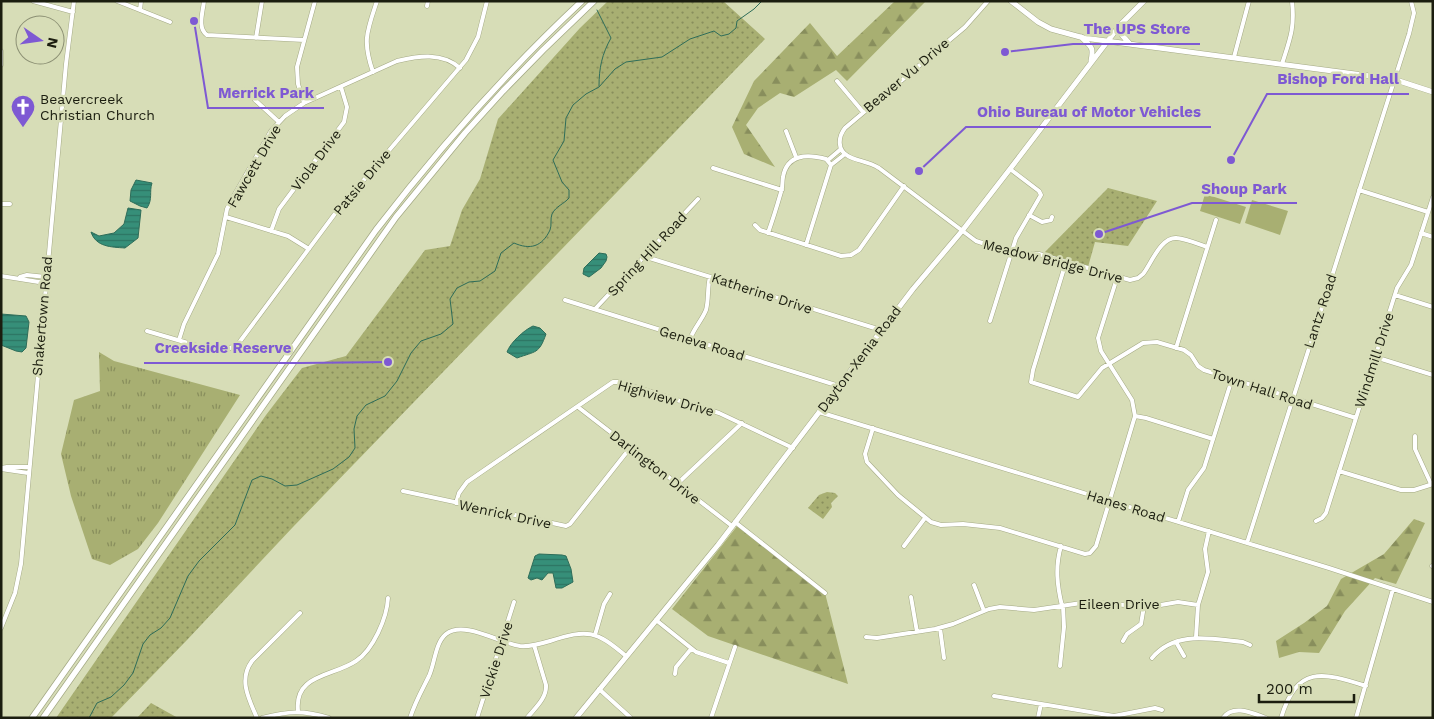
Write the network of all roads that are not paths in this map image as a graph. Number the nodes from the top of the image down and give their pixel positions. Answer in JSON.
{"nodes":[{"id":1,"x":33,"y":1,"type":"edge"},
{"id":2,"x":74,"y":1,"type":"edge"},
{"id":3,"x":117,"y":1,"type":"edge"},
{"id":4,"x":141,"y":1,"type":"edge"},
{"id":5,"x":204,"y":1,"type":"edge"},
{"id":6,"x":262,"y":1,"type":"edge"},
{"id":7,"x":315,"y":1,"type":"edge"},
{"id":8,"x":377,"y":1,"type":"edge"},
{"id":9,"x":428,"y":1,"type":"edge"},
{"id":10,"x":486,"y":1,"type":"edge"},
{"id":11,"x":577,"y":1,"type":"edge"},
{"id":12,"x":582,"y":1,"type":"edge"},
{"id":13,"x":594,"y":1,"type":"edge"},
{"id":14,"x":988,"y":1,"type":"edge"},
{"id":15,"x":1011,"y":1,"type":"edge"},
{"id":16,"x":1144,"y":1,"type":"edge"},
{"id":17,"x":1249,"y":1,"type":"edge"},
{"id":18,"x":1292,"y":1,"type":"edge"},
{"id":19,"x":1411,"y":1,"type":"edge"},
{"id":20,"x":426,"y":6,"type":"dead end"},
{"id":21,"x":140,"y":10,"type":"junction"},
{"id":22,"x":73,"y":12,"type":"junction"},
{"id":23,"x":1125,"y":19,"type":"junction"},
{"id":24,"x":170,"y":22,"type":"dead end"},
{"id":25,"x":559,"y":23,"type":"junction"},
{"id":26,"x":1081,"y":37,"type":"junction"},
{"id":27,"x":256,"y":38,"type":"junction"},
{"id":28,"x":304,"y":40,"type":"junction"},
{"id":29,"x":1108,"y":41,"type":"junction"},
{"id":30,"x":1130,"y":44,"type":"junction"},
{"id":31,"x":1,"y":51,"type":"edge"},
{"id":32,"x":1234,"y":57,"type":"junction"},
{"id":33,"x":1090,"y":63,"type":"junction"},
{"id":34,"x":1282,"y":64,"type":"junction"},
{"id":35,"x":1,"y":65,"type":"edge"},
{"id":36,"x":460,"y":68,"type":"junction"},
{"id":37,"x":373,"y":72,"type":"junction"},
{"id":38,"x":1393,"y":79,"type":"junction"},
{"id":39,"x":837,"y":81,"type":"dead end"},
{"id":40,"x":341,"y":87,"type":"junction"},
{"id":41,"x":1433,"y":92,"type":"edge"},
{"id":42,"x":255,"y":100,"type":"dead end"},
{"id":43,"x":304,"y":103,"type":"junction"},
{"id":44,"x":863,"y":112,"type":"junction"},
{"id":45,"x":278,"y":122,"type":"junction"},
{"id":46,"x":786,"y":131,"type":"dead end"},
{"id":47,"x":841,"y":149,"type":"junction"},
{"id":48,"x":845,"y":154,"type":"junction"},
{"id":49,"x":796,"y":157,"type":"junction"},
{"id":50,"x":828,"y":160,"type":"junction"},
{"id":51,"x":831,"y":164,"type":"junction"},
{"id":52,"x":713,"y":168,"type":"dead end"},
{"id":53,"x":1010,"y":169,"type":"junction"},
{"id":54,"x":904,"y":186,"type":"junction"},
{"id":55,"x":782,"y":190,"type":"junction"},
{"id":56,"x":1359,"y":190,"type":"junction"},
{"id":57,"x":1433,"y":197,"type":"edge"},
{"id":58,"x":698,"y":199,"type":"dead end"},
{"id":59,"x":1,"y":204,"type":"edge"},
{"id":60,"x":10,"y":204,"type":"dead end"},
{"id":61,"x":1428,"y":212,"type":"junction"},
{"id":62,"x":1029,"y":215,"type":"junction"},
{"id":63,"x":226,"y":217,"type":"junction"},
{"id":64,"x":1052,"y":217,"type":"dead end"},
{"id":65,"x":1216,"y":220,"type":"dead end"},
{"id":66,"x":755,"y":225,"type":"dead end"},
{"id":67,"x":271,"y":231,"type":"junction"},
{"id":68,"x":962,"y":231,"type":"junction"},
{"id":69,"x":768,"y":233,"type":"junction"},
{"id":70,"x":1421,"y":233,"type":"junction"},
{"id":71,"x":1433,"y":237,"type":"edge"},
{"id":72,"x":806,"y":245,"type":"junction"},
{"id":73,"x":1208,"y":247,"type":"junction"},
{"id":74,"x":309,"y":249,"type":"junction"},
{"id":75,"x":1011,"y":252,"type":"junction"},
{"id":76,"x":643,"y":256,"type":"junction"},
{"id":77,"x":1066,"y":262,"type":"junction"},
{"id":78,"x":1,"y":276,"type":"edge"},
{"id":79,"x":46,"y":277,"type":"junction"},
{"id":80,"x":710,"y":277,"type":"junction"},
{"id":81,"x":18,"y":278,"type":"junction"},
{"id":82,"x":1117,"y":278,"type":"junction"},
{"id":83,"x":45,"y":283,"type":"junction"},
{"id":84,"x":1395,"y":295,"type":"junction"},
{"id":85,"x":565,"y":300,"type":"dead end"},
{"id":86,"x":1433,"y":306,"type":"edge"},
{"id":87,"x":595,"y":309,"type":"junction"},
{"id":88,"x":990,"y":322,"type":"dead end"},
{"id":89,"x":147,"y":330,"type":"dead end"},
{"id":90,"x":881,"y":330,"type":"junction"},
{"id":91,"x":690,"y":339,"type":"junction"},
{"id":92,"x":178,"y":340,"type":"junction"},
{"id":93,"x":1176,"y":348,"type":"junction"},
{"id":94,"x":1375,"y":357,"type":"junction"},
{"id":95,"x":1109,"y":364,"type":"junction"},
{"id":96,"x":1433,"y":375,"type":"edge"},
{"id":97,"x":1232,"y":379,"type":"junction"},
{"id":98,"x":839,"y":386,"type":"junction"},
{"id":99,"x":1292,"y":398,"type":"junction"},
{"id":100,"x":578,"y":407,"type":"junction"},
{"id":101,"x":819,"y":412,"type":"junction"},
{"id":102,"x":1135,"y":416,"type":"junction"},
{"id":103,"x":1356,"y":418,"type":"junction"},
{"id":104,"x":742,"y":423,"type":"junction"},
{"id":105,"x":873,"y":428,"type":"junction"},
{"id":106,"x":1415,"y":436,"type":"dead end"},
{"id":107,"x":1213,"y":438,"type":"junction"},
{"id":108,"x":630,"y":448,"type":"junction"},
{"id":109,"x":793,"y":448,"type":"junction"},
{"id":110,"x":28,"y":467,"type":"junction"},
{"id":111,"x":1,"y":469,"type":"edge"},
{"id":112,"x":1339,"y":471,"type":"junction"},
{"id":113,"x":28,"y":473,"type":"junction"},
{"id":114,"x":677,"y":484,"type":"junction"},
{"id":115,"x":1432,"y":484,"type":"edge"},
{"id":116,"x":403,"y":491,"type":"dead end"},
{"id":117,"x":1109,"y":501,"type":"junction"},
{"id":118,"x":456,"y":503,"type":"junction"},
{"id":119,"x":925,"y":518,"type":"junction"},
{"id":120,"x":1316,"y":521,"type":"dead end"},
{"id":121,"x":1178,"y":522,"type":"junction"},
{"id":122,"x":734,"y":524,"type":"junction"},
{"id":123,"x":1209,"y":531,"type":"junction"},
{"id":124,"x":1247,"y":543,"type":"junction"},
{"id":125,"x":904,"y":546,"type":"dead end"},
{"id":126,"x":1061,"y":546,"type":"junction"},
{"id":127,"x":974,"y":585,"type":"dead end"},
{"id":128,"x":1393,"y":589,"type":"junction"},
{"id":129,"x":825,"y":593,"type":"dead end"},
{"id":130,"x":610,"y":594,"type":"dead end"},
{"id":131,"x":911,"y":597,"type":"dead end"},
{"id":132,"x":388,"y":598,"type":"dead end"},
{"id":133,"x":514,"y":602,"type":"dead end"},
{"id":134,"x":1433,"y":602,"type":"edge"},
{"id":135,"x":1198,"y":604,"type":"junction"},
{"id":136,"x":1062,"y":606,"type":"junction"},
{"id":137,"x":1144,"y":606,"type":"junction"},
{"id":138,"x":984,"y":611,"type":"junction"},
{"id":139,"x":300,"y":613,"type":"dead end"},
{"id":140,"x":656,"y":620,"type":"junction"},
{"id":141,"x":1,"y":628,"type":"edge"},
{"id":142,"x":940,"y":628,"type":"junction"},
{"id":143,"x":917,"y":632,"type":"junction"},
{"id":144,"x":595,"y":635,"type":"junction"},
{"id":145,"x":866,"y":637,"type":"dead end"},
{"id":146,"x":1196,"y":638,"type":"junction"},
{"id":147,"x":502,"y":641,"type":"junction"},
{"id":148,"x":1123,"y":641,"type":"dead end"},
{"id":149,"x":1176,"y":642,"type":"junction"},
{"id":150,"x":534,"y":645,"type":"junction"},
{"id":151,"x":1250,"y":646,"type":"dead end"},
{"id":152,"x":734,"y":647,"type":"dead end"},
{"id":153,"x":691,"y":648,"type":"junction"},
{"id":154,"x":626,"y":656,"type":"junction"},
{"id":155,"x":1184,"y":656,"type":"dead end"},
{"id":156,"x":944,"y":658,"type":"dead end"},
{"id":157,"x":1152,"y":658,"type":"dead end"},
{"id":158,"x":729,"y":664,"type":"junction"},
{"id":159,"x":1060,"y":666,"type":"dead end"},
{"id":160,"x":675,"y":674,"type":"dead end"},
{"id":161,"x":1366,"y":686,"type":"junction"},
{"id":162,"x":599,"y":689,"type":"junction"},
{"id":163,"x":994,"y":696,"type":"dead end"},
{"id":164,"x":1041,"y":704,"type":"junction"},
{"id":165,"x":1162,"y":710,"type":"dead end"},
{"id":166,"x":298,"y":711,"type":"junction"},
{"id":167,"x":1124,"y":716,"type":"edge"},
{"id":168,"x":32,"y":718,"type":"edge"},
{"id":169,"x":43,"y":718,"type":"edge"},
{"id":170,"x":257,"y":718,"type":"edge"},
{"id":171,"x":262,"y":718,"type":"edge"},
{"id":172,"x":330,"y":718,"type":"edge"},
{"id":173,"x":410,"y":718,"type":"edge"},
{"id":174,"x":477,"y":718,"type":"edge"},
{"id":175,"x":527,"y":718,"type":"edge"},
{"id":176,"x":576,"y":718,"type":"edge"},
{"id":177,"x":631,"y":718,"type":"edge"},
{"id":178,"x":711,"y":718,"type":"edge"},
{"id":179,"x":1038,"y":718,"type":"edge"},
{"id":180,"x":1223,"y":718,"type":"edge"},
{"id":181,"x":1266,"y":718,"type":"edge"},
{"id":182,"x":1281,"y":718,"type":"edge"},
{"id":183,"x":1356,"y":718,"type":"edge"}],
"edges":[{"from":1,"to":22,"type":"street"},
{"from":2,"to":22,"type":"street","name":"Shakertown Road"},
{"from":3,"to":21,"type":"street"},
{"from":4,"to":21,"type":"street"},
{"from":5,"to":27,"type":"street"},
{"from":6,"to":27,"type":"street"},
{"from":7,"to":28,"type":"street"},
{"from":8,"to":37,"type":"street"},
{"from":9,"to":20,"type":"street"},
{"from":10,"to":36,"type":"street","name":"Patsie Drive"},
{"from":11,"to":25,"type":"highway"},
{"from":12,"to":25,"type":"highway"},
{"from":13,"to":169,"type":"highway"},
{"from":14,"to":44,"type":"street","name":"Beaver Vu Drive"},
{"from":15,"to":26,"type":"main road"},
{"from":16,"to":23,"type":"main road","name":"Dayton-Xenia Road"},
{"from":17,"to":32,"type":"street"},
{"from":18,"to":34,"type":"street"},
{"from":19,"to":38,"type":"street","name":"Lantz Road"},
{"from":21,"to":24,"type":"street"},
{"from":22,"to":79,"type":"street","name":"Shakertown Road"},
{"from":23,"to":29,"type":"main road","name":"Dayton-Xenia Road"},
{"from":23,"to":30,"type":"main road"},
{"from":25,"to":168,"type":"highway"},
{"from":26,"to":29,"type":"main road"},
{"from":26,"to":33,"type":"main road"},
{"from":27,"to":28,"type":"street"},
{"from":28,"to":43,"type":"street"},
{"from":29,"to":30,"type":"main road"},
{"from":29,"to":33,"type":"main road","name":"Dayton-Xenia Road"},
{"from":30,"to":32,"type":"main road"},
{"from":31,"to":35,"type":"street"},
{"from":32,"to":34,"type":"main road"},
{"from":33,"to":53,"type":"main road","name":"Dayton-Xenia Road"},
{"from":34,"to":38,"type":"main road"},
{"from":36,"to":37,"type":"street","name":"Fawcett Drive"},
{"from":36,"to":74,"type":"street","name":"Patsie Drive"},
{"from":37,"to":40,"type":"street","name":"Fawcett Drive"},
{"from":38,"to":41,"type":"main road"},
{"from":38,"to":56,"type":"street","name":"Lantz Road"},
{"from":39,"to":44,"type":"street"},
{"from":40,"to":43,"type":"street","name":"Fawcett Drive"},
{"from":40,"to":67,"type":"street","name":"Viola Drive"},
{"from":42,"to":45,"type":"street"},
{"from":43,"to":45,"type":"street","name":"Fawcett Drive"},
{"from":44,"to":47,"type":"street","name":"Beaver Vu Drive"},
{"from":45,"to":63,"type":"street","name":"Fawcett Drive"},
{"from":46,"to":49,"type":"street"},
{"from":47,"to":48,"type":"street"},
{"from":47,"to":50,"type":"street"},
{"from":48,"to":51,"type":"street"},
{"from":48,"to":54,"type":"street","name":"Meadow Bridge Drive"},
{"from":49,"to":50,"type":"street"},
{"from":49,"to":55,"type":"street"},
{"from":50,"to":51,"type":"street"},
{"from":51,"to":72,"type":"street"},
{"from":52,"to":55,"type":"street"},
{"from":53,"to":62,"type":"street"},
{"from":53,"to":68,"type":"main road","name":"Dayton-Xenia Road"},
{"from":54,"to":68,"type":"street","name":"Meadow Bridge Drive"},
{"from":54,"to":72,"type":"street"},
{"from":55,"to":69,"type":"street"},
{"from":56,"to":61,"type":"street"},
{"from":56,"to":99,"type":"street","name":"Lantz Road"},
{"from":57,"to":61,"type":"street","name":"Windmill Drive"},
{"from":58,"to":76,"type":"street","name":"Spring Hill Road"},
{"from":59,"to":60,"type":"street"},
{"from":61,"to":70,"type":"street","name":"Windmill Drive"},
{"from":62,"to":64,"type":"street"},
{"from":62,"to":75,"type":"street"},
{"from":63,"to":67,"type":"street"},
{"from":63,"to":92,"type":"street","name":"Fawcett Drive"},
{"from":65,"to":73,"type":"street"},
{"from":66,"to":69,"type":"street"},
{"from":67,"to":74,"type":"street"},
{"from":68,"to":75,"type":"street","name":"Meadow Bridge Drive"},
{"from":68,"to":90,"type":"main road","name":"Dayton-Xenia Road"},
{"from":69,"to":72,"type":"street"},
{"from":70,"to":71,"type":"street"},
{"from":70,"to":84,"type":"street","name":"Windmill Drive"},
{"from":73,"to":82,"type":"street","name":"Meadow Bridge Drive"},
{"from":73,"to":93,"type":"street"},
{"from":74,"to":92,"type":"street","name":"Patsie Drive"},
{"from":75,"to":77,"type":"street","name":"Meadow Bridge Drive"},
{"from":75,"to":88,"type":"street"},
{"from":76,"to":80,"type":"street","name":"Katherine Drive"},
{"from":76,"to":87,"type":"street","name":"Spring Hill Road"},
{"from":77,"to":82,"type":"street","name":"Meadow Bridge Drive"},
{"from":77,"to":95,"type":"street","name":"Town Hall Road"},
{"from":78,"to":81,"type":"street"},
{"from":79,"to":81,"type":"street"},
{"from":79,"to":83,"type":"street","name":"Shakertown Road"},
{"from":80,"to":90,"type":"street","name":"Katherine Drive"},
{"from":80,"to":91,"type":"street"},
{"from":81,"to":83,"type":"street"},
{"from":82,"to":95,"type":"street"},
{"from":83,"to":110,"type":"street","name":"Shakertown Road"},
{"from":84,"to":86,"type":"street"},
{"from":84,"to":94,"type":"street","name":"Windmill Drive"},
{"from":85,"to":87,"type":"street","name":"Geneva Road"},
{"from":87,"to":91,"type":"street","name":"Geneva Road"},
{"from":89,"to":92,"type":"street"},
{"from":90,"to":98,"type":"main road","name":"Dayton-Xenia Road"},
{"from":91,"to":98,"type":"street","name":"Geneva Road"},
{"from":93,"to":95,"type":"street","name":"Town Hall Road"},
{"from":93,"to":97,"type":"street","name":"Town Hall Road"},
{"from":94,"to":96,"type":"street"},
{"from":94,"to":103,"type":"street","name":"Windmill Drive"},
{"from":95,"to":102,"type":"street"},
{"from":97,"to":99,"type":"street","name":"Town Hall Road"},
{"from":97,"to":107,"type":"street"},
{"from":98,"to":101,"type":"main road","name":"Dayton-Xenia Road"},
{"from":99,"to":103,"type":"street","name":"Town Hall Road"},
{"from":99,"to":124,"type":"street","name":"Lantz Road"},
{"from":100,"to":104,"type":"street","name":"Highview Drive"},
{"from":100,"to":108,"type":"street","name":"Darlington Drive"},
{"from":100,"to":118,"type":"street","name":"Highview Drive"},
{"from":101,"to":105,"type":"street","name":"Hanes Road"},
{"from":101,"to":109,"type":"main road","name":"Dayton-Xenia Road"},
{"from":102,"to":107,"type":"street"},
{"from":102,"to":117,"type":"street"},
{"from":103,"to":112,"type":"street","name":"Windmill Drive"},
{"from":104,"to":109,"type":"street","name":"Highview Drive"},
{"from":104,"to":114,"type":"street"},
{"from":105,"to":117,"type":"street","name":"Hanes Road"},
{"from":105,"to":119,"type":"street"},
{"from":106,"to":115,"type":"street"},
{"from":107,"to":121,"type":"street"},
{"from":108,"to":114,"type":"street","name":"Darlington Drive"},
{"from":108,"to":118,"type":"street","name":"Wenrick Drive"},
{"from":109,"to":122,"type":"main road","name":"Dayton-Xenia Road"},
{"from":110,"to":111,"type":"street"},
{"from":110,"to":113,"type":"street","name":"Shakertown Road"},
{"from":111,"to":113,"type":"street"},
{"from":112,"to":115,"type":"street"},
{"from":112,"to":120,"type":"street","name":"Windmill Drive"},
{"from":113,"to":141,"type":"street","name":"Shakertown Road"},
{"from":114,"to":122,"type":"street","name":"Darlington Drive"},
{"from":116,"to":118,"type":"street","name":"Wenrick Drive"},
{"from":117,"to":121,"type":"street","name":"Hanes Road"},
{"from":117,"to":126,"type":"street"},
{"from":119,"to":125,"type":"street"},
{"from":119,"to":126,"type":"street"},
{"from":121,"to":123,"type":"street","name":"Hanes Road"},
{"from":122,"to":129,"type":"street","name":"Darlington Drive"},
{"from":122,"to":140,"type":"main road","name":"Dayton-Xenia Road"},
{"from":123,"to":124,"type":"street","name":"Hanes Road"},
{"from":123,"to":135,"type":"street"},
{"from":124,"to":128,"type":"street","name":"Hanes Road"},
{"from":126,"to":136,"type":"street"},
{"from":127,"to":138,"type":"street"},
{"from":128,"to":134,"type":"street","name":"Hanes Road"},
{"from":128,"to":161,"type":"street"},
{"from":130,"to":144,"type":"street"},
{"from":131,"to":143,"type":"street"},
{"from":132,"to":166,"type":"street"},
{"from":133,"to":147,"type":"street","name":"Vickie Drive"},
{"from":135,"to":137,"type":"street","name":"Eileen Drive"},
{"from":135,"to":146,"type":"street"},
{"from":136,"to":137,"type":"street","name":"Eileen Drive"},
{"from":136,"to":138,"type":"street","name":"Eileen Drive"},
{"from":136,"to":159,"type":"street"},
{"from":137,"to":148,"type":"street"},
{"from":138,"to":142,"type":"street","name":"Eileen Drive"},
{"from":139,"to":170,"type":"street"},
{"from":140,"to":153,"type":"street"},
{"from":140,"to":154,"type":"main road","name":"Dayton-Xenia Road"},
{"from":142,"to":143,"type":"street","name":"Eileen Drive"},
{"from":142,"to":156,"type":"street"},
{"from":143,"to":145,"type":"street","name":"Eileen Drive"},
{"from":144,"to":150,"type":"street"},
{"from":144,"to":154,"type":"street"},
{"from":146,"to":149,"type":"street"},
{"from":146,"to":151,"type":"street"},
{"from":147,"to":150,"type":"street"},
{"from":147,"to":173,"type":"street"},
{"from":147,"to":174,"type":"street","name":"Vickie Drive"},
{"from":149,"to":155,"type":"street"},
{"from":149,"to":157,"type":"street"},
{"from":150,"to":175,"type":"street"},
{"from":152,"to":158,"type":"street"},
{"from":153,"to":158,"type":"street"},
{"from":153,"to":160,"type":"street"},
{"from":154,"to":162,"type":"main road","name":"Dayton-Xenia Road"},
{"from":158,"to":178,"type":"street"},
{"from":161,"to":182,"type":"street"},
{"from":161,"to":183,"type":"street"},
{"from":162,"to":176,"type":"main road","name":"Dayton-Xenia Road"},
{"from":162,"to":177,"type":"street"},
{"from":163,"to":164,"type":"street"},
{"from":164,"to":167,"type":"street"},
{"from":164,"to":179,"type":"street"},
{"from":165,"to":167,"type":"street"},
{"from":166,"to":171,"type":"street"},
{"from":166,"to":172,"type":"street"},
{"from":180,"to":181,"type":"street"}]}
